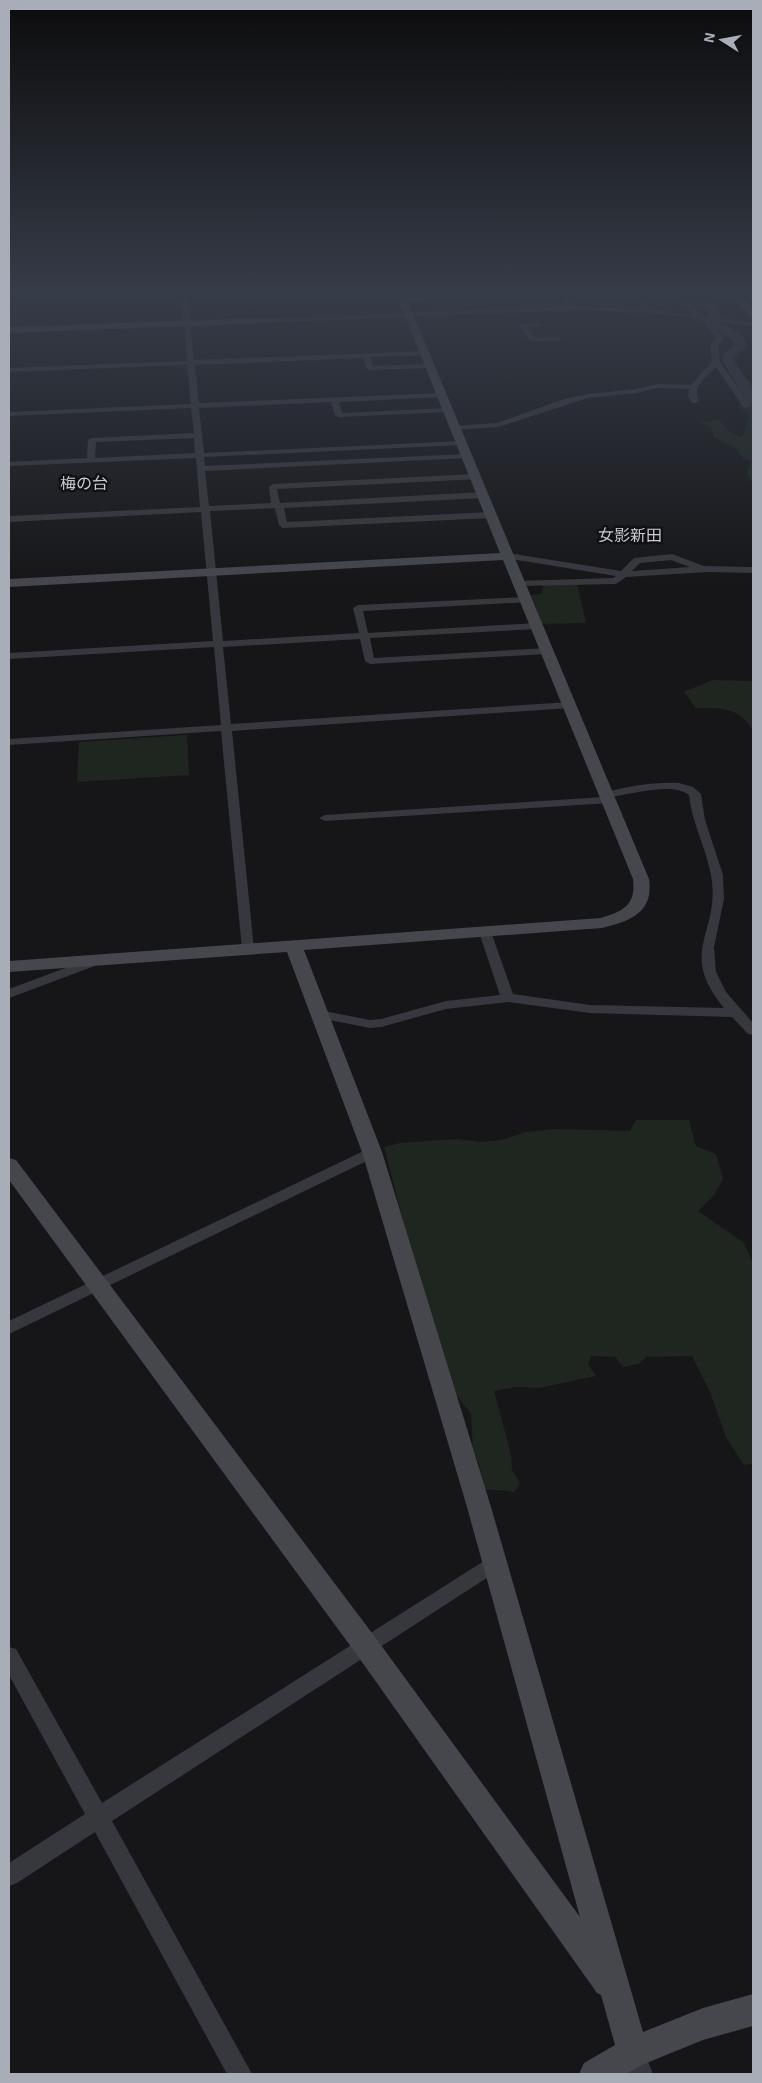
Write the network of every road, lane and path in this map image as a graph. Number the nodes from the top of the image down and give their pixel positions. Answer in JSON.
{"nodes":[{"id":1,"x":194,"y":391,"type":"edge"},
{"id":2,"x":440,"y":391,"type":"edge"},
{"id":3,"x":634,"y":391,"type":"edge"},
{"id":4,"x":693,"y":391,"type":"edge"},
{"id":5,"x":737,"y":391,"type":"edge"},
{"id":6,"x":442,"y":395,"type":"junction"},
{"id":7,"x":334,"y":400,"type":"junction"},
{"id":8,"x":695,"y":401,"type":"dead end"},
{"id":9,"x":195,"y":406,"type":"junction"},
{"id":10,"x":747,"y":406,"type":"dead end"},
{"id":11,"x":448,"y":410,"type":"junction"},
{"id":12,"x":9,"y":414,"type":"edge"},
{"id":13,"x":456,"y":428,"type":"junction"},
{"id":14,"x":198,"y":435,"type":"junction"},
{"id":15,"x":464,"y":450,"type":"junction"},
{"id":16,"x":200,"y":455,"type":"junction"},
{"id":17,"x":91,"y":460,"type":"junction"},
{"id":18,"x":9,"y":464,"type":"edge"},
{"id":19,"x":202,"y":469,"type":"junction"},
{"id":20,"x":476,"y":477,"type":"junction"},
{"id":21,"x":377,"y":482,"type":"junction"},
{"id":22,"x":483,"y":495,"type":"junction"},
{"id":23,"x":382,"y":500,"type":"junction"},
{"id":24,"x":277,"y":505,"type":"junction"},
{"id":25,"x":205,"y":509,"type":"junction"},
{"id":26,"x":491,"y":515,"type":"junction"},
{"id":27,"x":9,"y":519,"type":"edge"},
{"id":28,"x":508,"y":556,"type":"junction"},
{"id":29,"x":708,"y":569,"type":"junction"},
{"id":30,"x":753,"y":570,"type":"edge"},
{"id":31,"x":211,"y":572,"type":"junction"},
{"id":32,"x":620,"y":574,"type":"junction"},
{"id":33,"x":519,"y":582,"type":"junction"},
{"id":34,"x":9,"y":583,"type":"edge"},
{"id":35,"x":526,"y":600,"type":"junction"},
{"id":36,"x":537,"y":626,"type":"junction"},
{"id":37,"x":365,"y":636,"type":"junction"},
{"id":38,"x":218,"y":644,"type":"junction"},
{"id":39,"x":547,"y":651,"type":"junction"},
{"id":40,"x":9,"y":656,"type":"edge"},
{"id":41,"x":570,"y":706,"type":"junction"},
{"id":42,"x":226,"y":728,"type":"junction"},
{"id":43,"x":9,"y":742,"type":"edge"},
{"id":44,"x":608,"y":798,"type":"junction"},
{"id":45,"x":325,"y":818,"type":"dead end"},
{"id":46,"x":485,"y":932,"type":"junction"},
{"id":47,"x":294,"y":947,"type":"junction"},
{"id":48,"x":248,"y":949,"type":"junction"},
{"id":49,"x":98,"y":959,"type":"junction"},
{"id":50,"x":9,"y":967,"type":"edge"},
{"id":51,"x":9,"y":994,"type":"edge"},
{"id":52,"x":508,"y":998,"type":"junction"},
{"id":53,"x":736,"y":1013,"type":"junction"},
{"id":54,"x":319,"y":1014,"type":"junction"},
{"id":55,"x":753,"y":1031,"type":"edge"},
{"id":56,"x":372,"y":1152,"type":"junction"},
{"id":57,"x":9,"y":1165,"type":"edge"},
{"id":58,"x":97,"y":1285,"type":"junction"},
{"id":59,"x":9,"y":1328,"type":"edge"},
{"id":60,"x":495,"y":1562,"type":"junction"},
{"id":61,"x":366,"y":1646,"type":"junction"},
{"id":62,"x":9,"y":1656,"type":"edge"},
{"id":63,"x":99,"y":1818,"type":"junction"},
{"id":64,"x":9,"y":1875,"type":"edge"},
{"id":65,"x":616,"y":1993,"type":"junction"},
{"id":66,"x":753,"y":2010,"type":"edge"},
{"id":67,"x":637,"y":2063,"type":"edge"},
{"id":68,"x":240,"y":2074,"type":"edge"},
{"id":69,"x":595,"y":2074,"type":"edge"}],
"edges":[{"from":1,"to":9,"type":"street"},
{"from":2,"to":6,"type":"street"},
{"from":3,"to":13,"type":"street"},
{"from":4,"to":8,"type":"street"},
{"from":5,"to":10,"type":"street"},
{"from":6,"to":7,"type":"street"},
{"from":6,"to":11,"type":"street"},
{"from":7,"to":9,"type":"street"},
{"from":7,"to":11,"type":"street"},
{"from":9,"to":12,"type":"street"},
{"from":9,"to":14,"type":"street"},
{"from":11,"to":13,"type":"street"},
{"from":13,"to":15,"type":"street"},
{"from":14,"to":16,"type":"street"},
{"from":14,"to":17,"type":"street"},
{"from":15,"to":16,"type":"street"},
{"from":15,"to":19,"type":"street"},
{"from":15,"to":20,"type":"street"},
{"from":16,"to":17,"type":"street"},
{"from":16,"to":19,"type":"street"},
{"from":17,"to":18,"type":"street"},
{"from":19,"to":25,"type":"street"},
{"from":20,"to":21,"type":"street"},
{"from":20,"to":22,"type":"street"},
{"from":21,"to":23,"type":"street"},
{"from":21,"to":24,"type":"street"},
{"from":22,"to":23,"type":"street"},
{"from":22,"to":26,"type":"street"},
{"from":23,"to":24,"type":"street"},
{"from":24,"to":25,"type":"street"},
{"from":24,"to":26,"type":"street"},
{"from":25,"to":27,"type":"street"},
{"from":25,"to":31,"type":"street"},
{"from":26,"to":28,"type":"street"},
{"from":28,"to":31,"type":"street"},
{"from":28,"to":32,"type":"street"},
{"from":28,"to":33,"type":"street"},
{"from":29,"to":30,"type":"street"},
{"from":29,"to":32,"type":"street"},
{"from":29,"to":32,"type":"street"},
{"from":31,"to":34,"type":"street"},
{"from":31,"to":38,"type":"street"},
{"from":32,"to":33,"type":"street"},
{"from":33,"to":35,"type":"street"},
{"from":35,"to":36,"type":"street"},
{"from":35,"to":37,"type":"street"},
{"from":36,"to":37,"type":"street"},
{"from":36,"to":39,"type":"street"},
{"from":37,"to":38,"type":"street"},
{"from":37,"to":39,"type":"street"},
{"from":38,"to":40,"type":"street"},
{"from":38,"to":42,"type":"street"},
{"from":39,"to":41,"type":"street"},
{"from":41,"to":42,"type":"street"},
{"from":41,"to":44,"type":"street"},
{"from":42,"to":43,"type":"street"},
{"from":42,"to":48,"type":"street"},
{"from":44,"to":45,"type":"street"},
{"from":44,"to":46,"type":"street"},
{"from":44,"to":53,"type":"street"},
{"from":46,"to":47,"type":"street"},
{"from":46,"to":52,"type":"street"},
{"from":47,"to":48,"type":"street"},
{"from":47,"to":54,"type":"street"},
{"from":48,"to":49,"type":"street"},
{"from":49,"to":50,"type":"street"},
{"from":49,"to":51,"type":"street"},
{"from":52,"to":53,"type":"street"},
{"from":52,"to":54,"type":"street"},
{"from":53,"to":55,"type":"street"},
{"from":54,"to":56,"type":"street"},
{"from":56,"to":58,"type":"street"},
{"from":56,"to":60,"type":"street"},
{"from":57,"to":58,"type":"street"},
{"from":58,"to":59,"type":"street"},
{"from":58,"to":61,"type":"street"},
{"from":60,"to":61,"type":"street"},
{"from":60,"to":65,"type":"street"},
{"from":61,"to":63,"type":"street"},
{"from":61,"to":65,"type":"street"},
{"from":62,"to":63,"type":"street"},
{"from":63,"to":64,"type":"street"},
{"from":63,"to":68,"type":"street"},
{"from":65,"to":67,"type":"street"},
{"from":66,"to":67,"type":"street"},
{"from":67,"to":69,"type":"street"}]}
